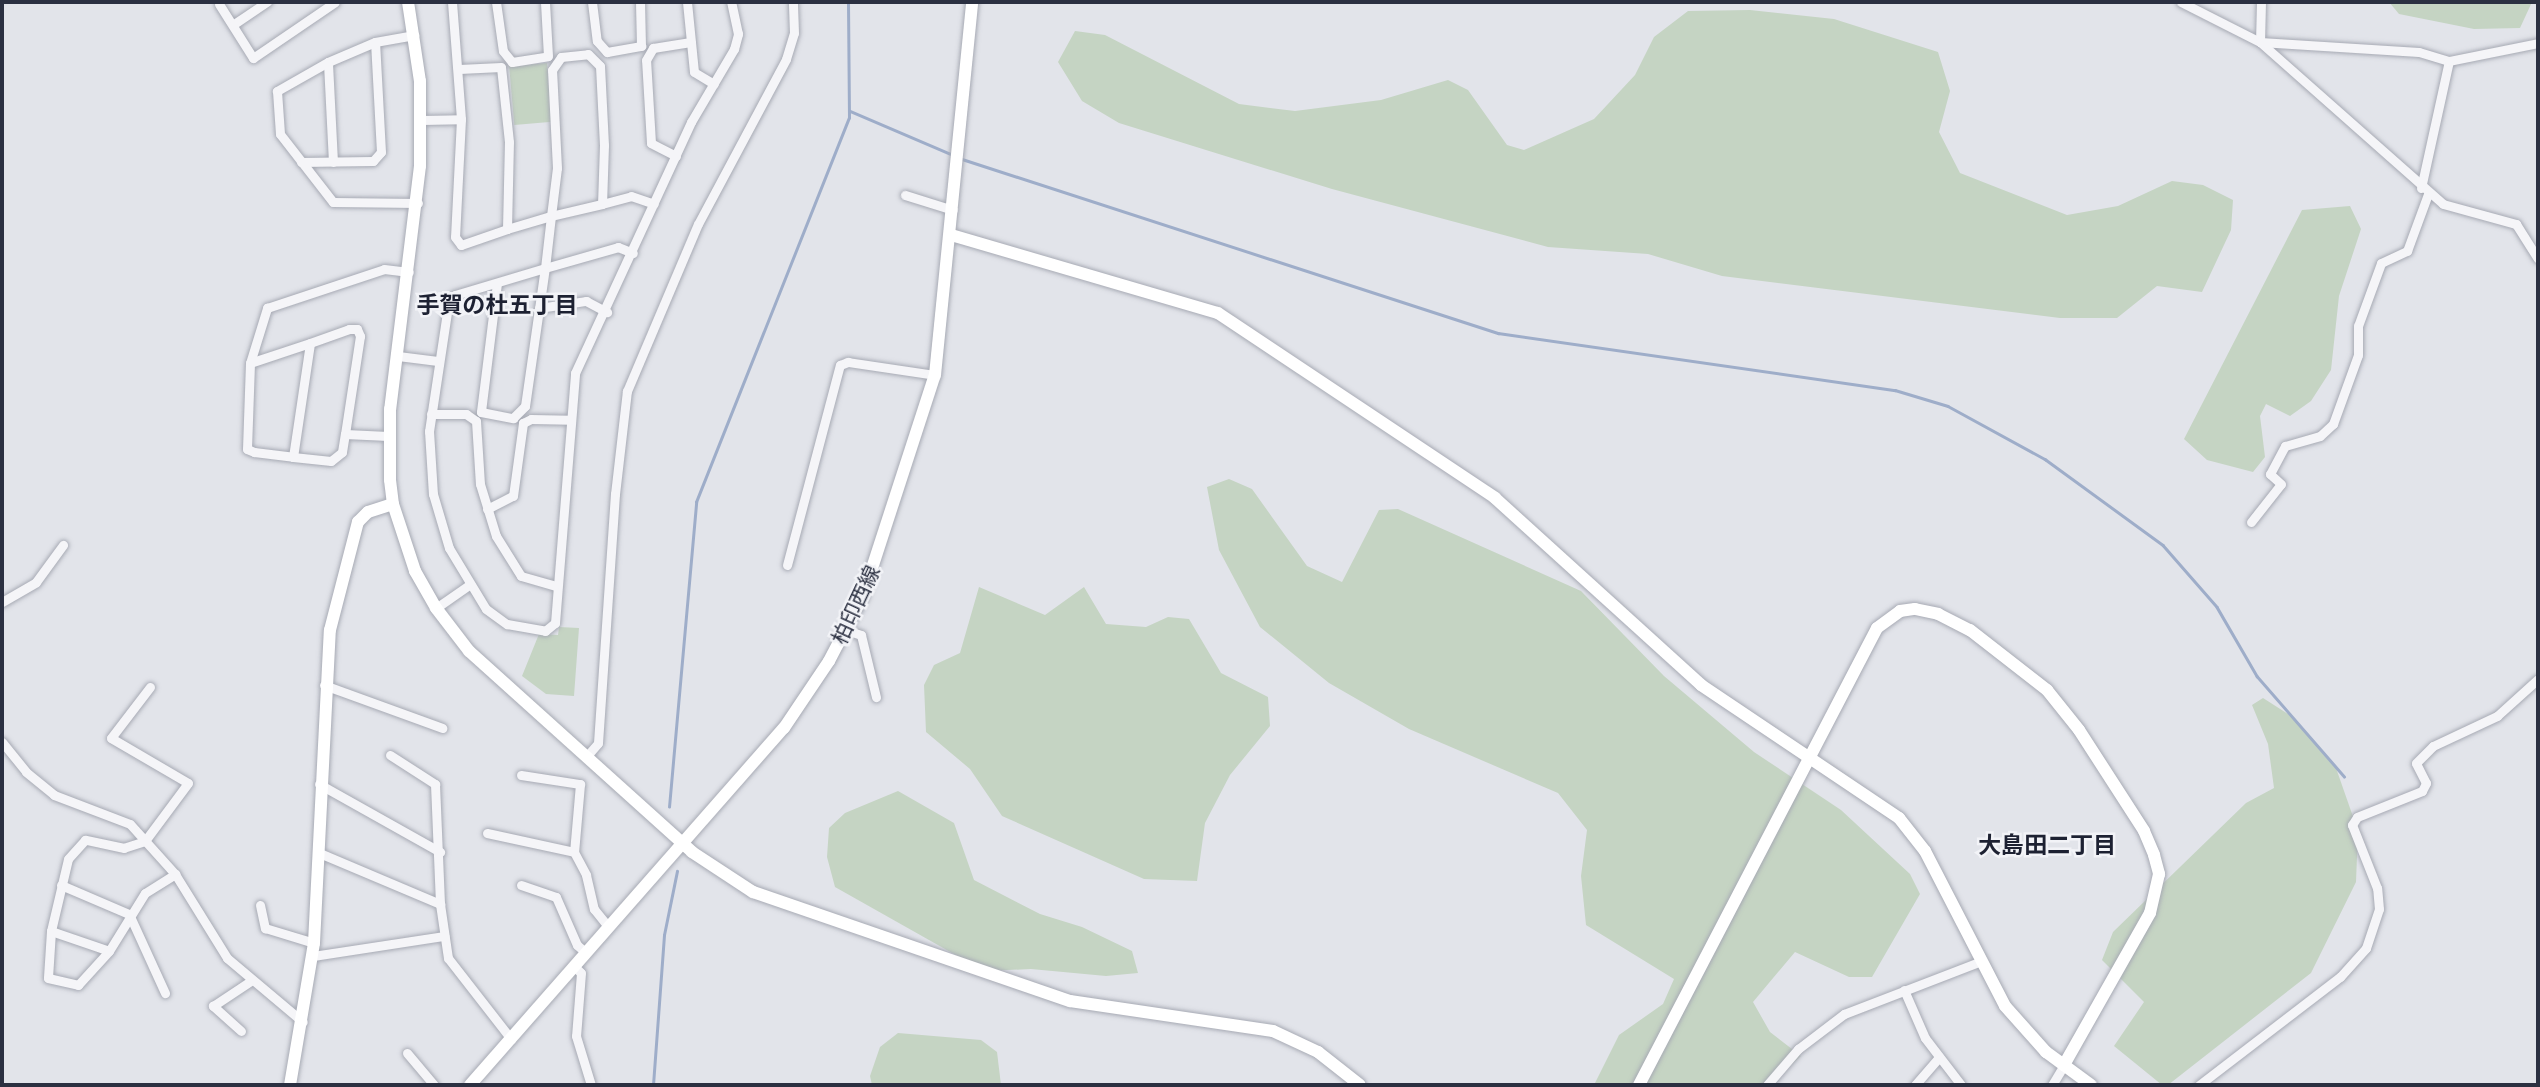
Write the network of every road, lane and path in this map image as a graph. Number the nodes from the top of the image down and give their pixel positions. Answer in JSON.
{"nodes":[{"id":1,"x":267,"y":2,"type":"edge"},
{"id":2,"x":335,"y":2,"type":"edge"},
{"id":3,"x":408,"y":2,"type":"edge"},
{"id":4,"x":452,"y":2,"type":"edge"},
{"id":5,"x":496,"y":2,"type":"edge"},
{"id":6,"x":545,"y":2,"type":"edge"},
{"id":7,"x":592,"y":2,"type":"edge"},
{"id":8,"x":640,"y":2,"type":"edge"},
{"id":9,"x":687,"y":2,"type":"edge"},
{"id":10,"x":731,"y":2,"type":"edge"},
{"id":11,"x":793,"y":2,"type":"edge"},
{"id":12,"x":972,"y":2,"type":"edge"},
{"id":13,"x":2181,"y":2,"type":"edge"},
{"id":14,"x":2262,"y":2,"type":"edge"},
{"id":15,"x":219,"y":4,"type":"dead end"},
{"id":16,"x":234,"y":24,"type":"junction"},
{"id":17,"x":414,"y":35,"type":"junction"},
{"id":18,"x":374,"y":42,"type":"junction"},
{"id":19,"x":691,"y":42,"type":"junction"},
{"id":20,"x":2260,"y":42,"type":"junction"},
{"id":21,"x":2538,"y":43,"type":"edge"},
{"id":22,"x":2449,"y":61,"type":"junction"},
{"id":23,"x":328,"y":62,"type":"junction"},
{"id":24,"x":459,"y":69,"type":"junction"},
{"id":25,"x":714,"y":84,"type":"junction"},
{"id":26,"x":461,"y":119,"type":"junction"},
{"id":27,"x":422,"y":120,"type":"junction"},
{"id":28,"x":676,"y":156,"type":"junction"},
{"id":29,"x":301,"y":162,"type":"junction"},
{"id":30,"x":333,"y":162,"type":"junction"},
{"id":31,"x":2425,"y":191,"type":"junction"},
{"id":32,"x":905,"y":195,"type":"dead end"},
{"id":33,"x":418,"y":203,"type":"junction"},
{"id":34,"x":602,"y":204,"type":"junction"},
{"id":35,"x":654,"y":204,"type":"junction"},
{"id":36,"x":953,"y":210,"type":"junction"},
{"id":37,"x":551,"y":216,"type":"junction"},
{"id":38,"x":507,"y":229,"type":"junction"},
{"id":39,"x":951,"y":235,"type":"junction"},
{"id":40,"x":633,"y":253,"type":"junction"},
{"id":41,"x":2538,"y":259,"type":"edge"},
{"id":42,"x":545,"y":268,"type":"junction"},
{"id":43,"x":409,"y":272,"type":"junction"},
{"id":44,"x":497,"y":283,"type":"junction"},
{"id":45,"x":539,"y":308,"type":"junction"},
{"id":46,"x":607,"y":312,"type":"junction"},
{"id":47,"x":310,"y":343,"type":"junction"},
{"id":48,"x":398,"y":356,"type":"junction"},
{"id":49,"x":438,"y":361,"type":"junction"},
{"id":50,"x":250,"y":363,"type":"junction"},
{"id":51,"x":934,"y":375,"type":"junction"},
{"id":52,"x":430,"y":414,"type":"junction"},
{"id":53,"x":570,"y":420,"type":"junction"},
{"id":54,"x":345,"y":434,"type":"junction"},
{"id":55,"x":388,"y":436,"type":"junction"},
{"id":56,"x":293,"y":457,"type":"junction"},
{"id":57,"x":393,"y":504,"type":"junction"},
{"id":58,"x":487,"y":509,"type":"junction"},
{"id":59,"x":2251,"y":522,"type":"dead end"},
{"id":60,"x":63,"y":545,"type":"dead end"},
{"id":61,"x":787,"y":565,"type":"dead end"},
{"id":62,"x":469,"y":585,"type":"junction"},
{"id":63,"x":555,"y":586,"type":"junction"},
{"id":64,"x":2,"y":602,"type":"edge"},
{"id":65,"x":436,"y":608,"type":"junction"},
{"id":66,"x":846,"y":629,"type":"junction"},
{"id":67,"x":2538,"y":679,"type":"edge"},
{"id":68,"x":324,"y":685,"type":"junction"},
{"id":69,"x":150,"y":687,"type":"dead end"},
{"id":70,"x":876,"y":697,"type":"dead end"},
{"id":71,"x":442,"y":728,"type":"dead end"},
{"id":72,"x":2,"y":741,"type":"edge"},
{"id":73,"x":390,"y":755,"type":"dead end"},
{"id":74,"x":586,"y":757,"type":"junction"},
{"id":75,"x":1809,"y":759,"type":"junction"},
{"id":76,"x":521,"y":775,"type":"dead end"},
{"id":77,"x":319,"y":783,"type":"junction"},
{"id":78,"x":487,"y":833,"type":"dead end"},
{"id":79,"x":145,"y":841,"type":"junction"},
{"id":80,"x":681,"y":842,"type":"junction"},
{"id":81,"x":317,"y":852,"type":"junction"},
{"id":82,"x":440,"y":852,"type":"junction"},
{"id":83,"x":574,"y":852,"type":"junction"},
{"id":84,"x":175,"y":873,"type":"junction"},
{"id":85,"x":61,"y":885,"type":"junction"},
{"id":86,"x":521,"y":885,"type":"dead end"},
{"id":87,"x":440,"y":904,"type":"junction"},
{"id":88,"x":260,"y":905,"type":"dead end"},
{"id":89,"x":129,"y":914,"type":"junction"},
{"id":90,"x":607,"y":925,"type":"junction"},
{"id":91,"x":51,"y":931,"type":"junction"},
{"id":92,"x":444,"y":936,"type":"junction"},
{"id":93,"x":314,"y":949,"type":"junction"},
{"id":94,"x":109,"y":951,"type":"junction"},
{"id":95,"x":584,"y":952,"type":"junction"},
{"id":96,"x":1981,"y":961,"type":"junction"},
{"id":97,"x":573,"y":965,"type":"junction"},
{"id":98,"x":252,"y":980,"type":"junction"},
{"id":99,"x":1904,"y":990,"type":"junction"},
{"id":100,"x":165,"y":993,"type":"dead end"},
{"id":101,"x":303,"y":1023,"type":"junction"},
{"id":102,"x":241,"y":1031,"type":"dead end"},
{"id":103,"x":511,"y":1039,"type":"junction"},
{"id":104,"x":407,"y":1053,"type":"dead end"},
{"id":105,"x":1939,"y":1057,"type":"junction"},
{"id":106,"x":2064,"y":1065,"type":"junction"},
{"id":107,"x":290,"y":1085,"type":"edge"},
{"id":108,"x":434,"y":1085,"type":"edge"},
{"id":109,"x":470,"y":1085,"type":"edge"},
{"id":110,"x":591,"y":1085,"type":"edge"},
{"id":111,"x":1360,"y":1085,"type":"edge"},
{"id":112,"x":1639,"y":1085,"type":"edge"},
{"id":113,"x":1767,"y":1085,"type":"edge"},
{"id":114,"x":1915,"y":1085,"type":"edge"},
{"id":115,"x":1961,"y":1085,"type":"edge"},
{"id":116,"x":2052,"y":1085,"type":"edge"},
{"id":117,"x":2091,"y":1085,"type":"edge"},
{"id":118,"x":2199,"y":1085,"type":"edge"}],
"edges":[{"from":1,"to":16,"type":"street"},
{"from":2,"to":16,"type":"street"},
{"from":3,"to":17,"type":"street"},
{"from":4,"to":24,"type":"street"},
{"from":5,"to":6,"type":"street"},
{"from":7,"to":8,"type":"street"},
{"from":9,"to":19,"type":"street"},
{"from":10,"to":25,"type":"street"},
{"from":11,"to":74,"type":"street"},
{"from":12,"to":36,"type":"street","name":"柏印西線"},
{"from":13,"to":20,"type":"street"},
{"from":14,"to":20,"type":"street"},
{"from":15,"to":16,"type":"street"},
{"from":17,"to":18,"type":"street"},
{"from":17,"to":27,"type":"street"},
{"from":18,"to":23,"type":"street"},
{"from":18,"to":30,"type":"street"},
{"from":19,"to":25,"type":"street"},
{"from":19,"to":28,"type":"street"},
{"from":20,"to":22,"type":"street"},
{"from":20,"to":31,"type":"street"},
{"from":21,"to":22,"type":"street"},
{"from":22,"to":31,"type":"street"},
{"from":23,"to":29,"type":"street"},
{"from":23,"to":30,"type":"street"},
{"from":24,"to":26,"type":"street"},
{"from":24,"to":38,"type":"street"},
{"from":25,"to":28,"type":"street"},
{"from":26,"to":27,"type":"street"},
{"from":26,"to":38,"type":"street"},
{"from":27,"to":33,"type":"street"},
{"from":28,"to":35,"type":"street"},
{"from":29,"to":30,"type":"street"},
{"from":29,"to":33,"type":"street"},
{"from":31,"to":41,"type":"street"},
{"from":31,"to":59,"type":"street"},
{"from":32,"to":36,"type":"street"},
{"from":33,"to":43,"type":"street"},
{"from":34,"to":35,"type":"street"},
{"from":34,"to":37,"type":"street"},
{"from":34,"to":37,"type":"street"},
{"from":35,"to":40,"type":"street"},
{"from":36,"to":39,"type":"street","name":"柏印西線"},
{"from":37,"to":38,"type":"street"},
{"from":37,"to":42,"type":"street"},
{"from":39,"to":51,"type":"street","name":"柏印西線"},
{"from":39,"to":75,"type":"street"},
{"from":40,"to":42,"type":"street"},
{"from":40,"to":46,"type":"street"},
{"from":42,"to":44,"type":"street"},
{"from":42,"to":45,"type":"street"},
{"from":43,"to":48,"type":"street"},
{"from":43,"to":50,"type":"street"},
{"from":44,"to":45,"type":"street"},
{"from":44,"to":49,"type":"street"},
{"from":45,"to":46,"type":"street"},
{"from":46,"to":53,"type":"street"},
{"from":47,"to":50,"type":"street"},
{"from":47,"to":54,"type":"street"},
{"from":47,"to":56,"type":"street"},
{"from":48,"to":49,"type":"street"},
{"from":48,"to":55,"type":"street"},
{"from":49,"to":52,"type":"street"},
{"from":50,"to":56,"type":"street"},
{"from":51,"to":61,"type":"street"},
{"from":51,"to":66,"type":"street","name":"柏印西線"},
{"from":52,"to":58,"type":"street"},
{"from":52,"to":62,"type":"street"},
{"from":53,"to":58,"type":"street"},
{"from":53,"to":63,"type":"street"},
{"from":54,"to":55,"type":"street"},
{"from":54,"to":56,"type":"street"},
{"from":55,"to":57,"type":"street"},
{"from":57,"to":65,"type":"street"},
{"from":57,"to":68,"type":"street"},
{"from":58,"to":63,"type":"street"},
{"from":60,"to":64,"type":"street"},
{"from":62,"to":63,"type":"street"},
{"from":62,"to":65,"type":"street"},
{"from":65,"to":74,"type":"street"},
{"from":66,"to":70,"type":"street"},
{"from":66,"to":80,"type":"street","name":"柏印西線"},
{"from":67,"to":118,"type":"street"},
{"from":68,"to":71,"type":"street"},
{"from":68,"to":77,"type":"street"},
{"from":69,"to":79,"type":"street"},
{"from":72,"to":79,"type":"street"},
{"from":73,"to":82,"type":"street"},
{"from":74,"to":80,"type":"street"},
{"from":75,"to":96,"type":"street"},
{"from":75,"to":106,"type":"street"},
{"from":75,"to":112,"type":"street"},
{"from":76,"to":83,"type":"street"},
{"from":77,"to":81,"type":"street"},
{"from":77,"to":82,"type":"street"},
{"from":78,"to":83,"type":"street"},
{"from":79,"to":84,"type":"street"},
{"from":79,"to":85,"type":"street"},
{"from":80,"to":90,"type":"street","name":"柏印西線"},
{"from":80,"to":111,"type":"street"},
{"from":81,"to":87,"type":"street"},
{"from":81,"to":93,"type":"street"},
{"from":82,"to":87,"type":"street"},
{"from":83,"to":90,"type":"street"},
{"from":84,"to":89,"type":"street"},
{"from":84,"to":98,"type":"street"},
{"from":85,"to":89,"type":"street"},
{"from":85,"to":91,"type":"street"},
{"from":86,"to":95,"type":"street"},
{"from":87,"to":92,"type":"street"},
{"from":88,"to":93,"type":"street"},
{"from":89,"to":94,"type":"street"},
{"from":89,"to":100,"type":"street"},
{"from":90,"to":95,"type":"street","name":"柏印西線"},
{"from":91,"to":94,"type":"street"},
{"from":91,"to":94,"type":"street"},
{"from":92,"to":93,"type":"street"},
{"from":92,"to":103,"type":"street"},
{"from":93,"to":101,"type":"street"},
{"from":95,"to":97,"type":"street","name":"柏印西線"},
{"from":96,"to":99,"type":"street"},
{"from":96,"to":106,"type":"street"},
{"from":97,"to":103,"type":"street","name":"柏印西線"},
{"from":97,"to":110,"type":"street"},
{"from":98,"to":101,"type":"street"},
{"from":98,"to":102,"type":"street"},
{"from":99,"to":105,"type":"street"},
{"from":99,"to":113,"type":"street"},
{"from":101,"to":107,"type":"street"},
{"from":103,"to":109,"type":"street","name":"柏印西線"},
{"from":104,"to":108,"type":"street"},
{"from":105,"to":114,"type":"street"},
{"from":105,"to":115,"type":"street"},
{"from":106,"to":116,"type":"street"},
{"from":106,"to":117,"type":"street"}]}
